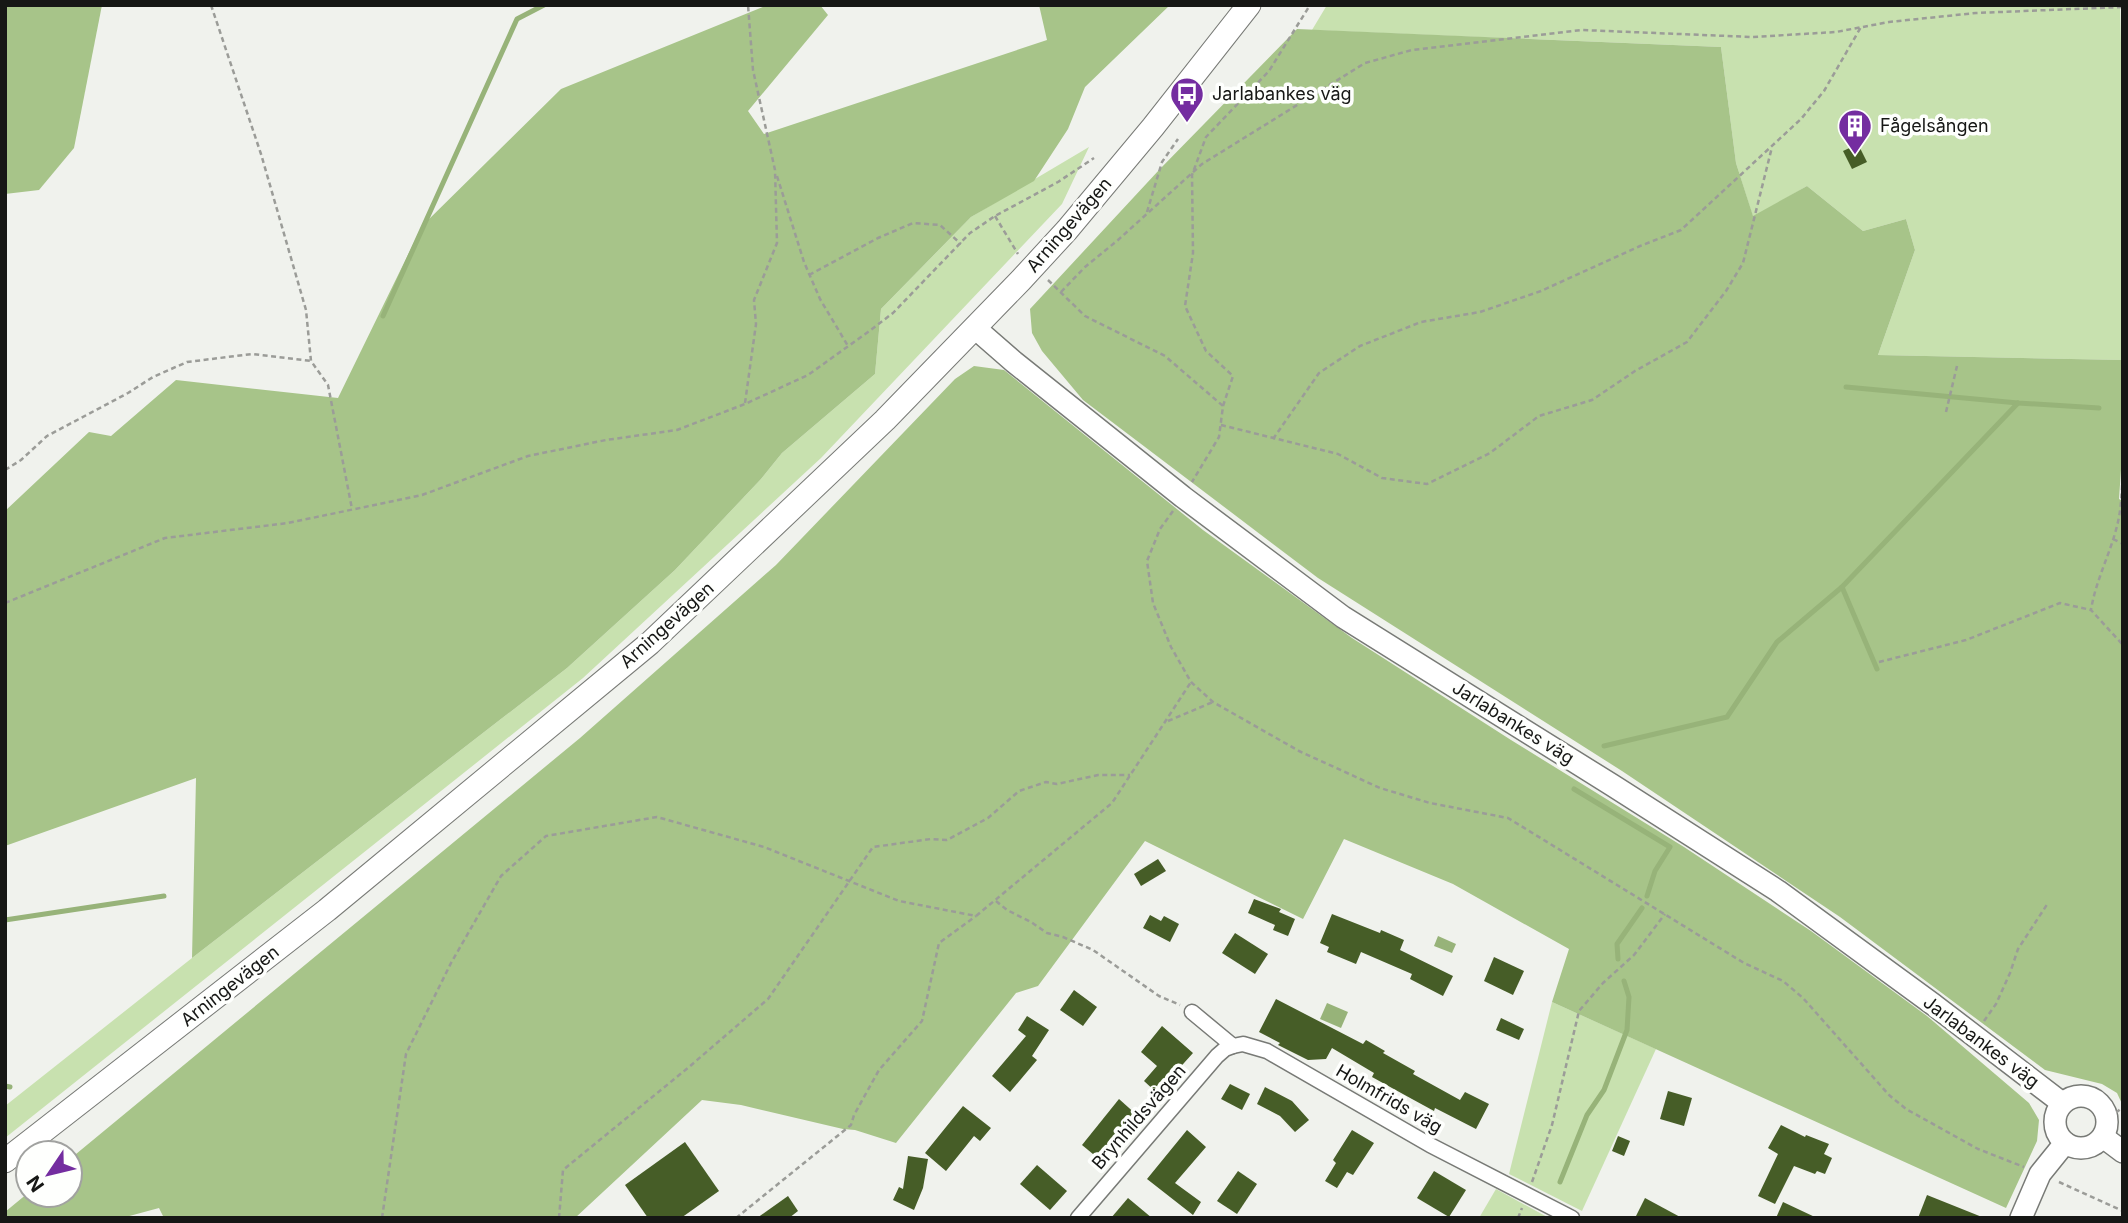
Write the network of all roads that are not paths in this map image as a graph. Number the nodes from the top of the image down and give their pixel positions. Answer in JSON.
{"nodes":[{"id":1,"x":1249,"y":5,"type":"edge"},
{"id":2,"x":975,"y":328,"type":"junction"},
{"id":3,"x":1192,"y":1012,"type":"road end"},
{"id":4,"x":1233,"y":1046,"type":"junction"},
{"id":5,"x":2062,"y":1103,"type":"junction"},
{"id":6,"x":2111,"y":1121,"type":"edge"},
{"id":7,"x":2065,"y":1143,"type":"junction"},
{"id":8,"x":2123,"y":1152,"type":"edge"},
{"id":9,"x":5,"y":1161,"type":"edge"},
{"id":10,"x":1078,"y":1218,"type":"edge"},
{"id":11,"x":1572,"y":1218,"type":"edge"},
{"id":12,"x":2021,"y":1218,"type":"edge"}],
"edges":[{"from":1,"to":2,"type":"main road","name":"Arningevägen"},
{"from":2,"to":5,"type":"main road","name":"Jarlabankes väg"},
{"from":2,"to":9,"type":"main road","name":"Arningevägen"},
{"from":3,"to":4,"type":"street"},
{"from":4,"to":10,"type":"street","name":"Brynhildsvägen"},
{"from":4,"to":11,"type":"street","name":"Holmfrids väg"},
{"from":5,"to":6,"type":"main road"},
{"from":5,"to":7,"type":"main road"},
{"from":6,"to":7,"type":"main road"},
{"from":6,"to":8,"type":"main road"},
{"from":7,"to":12,"type":"main road"}]}
